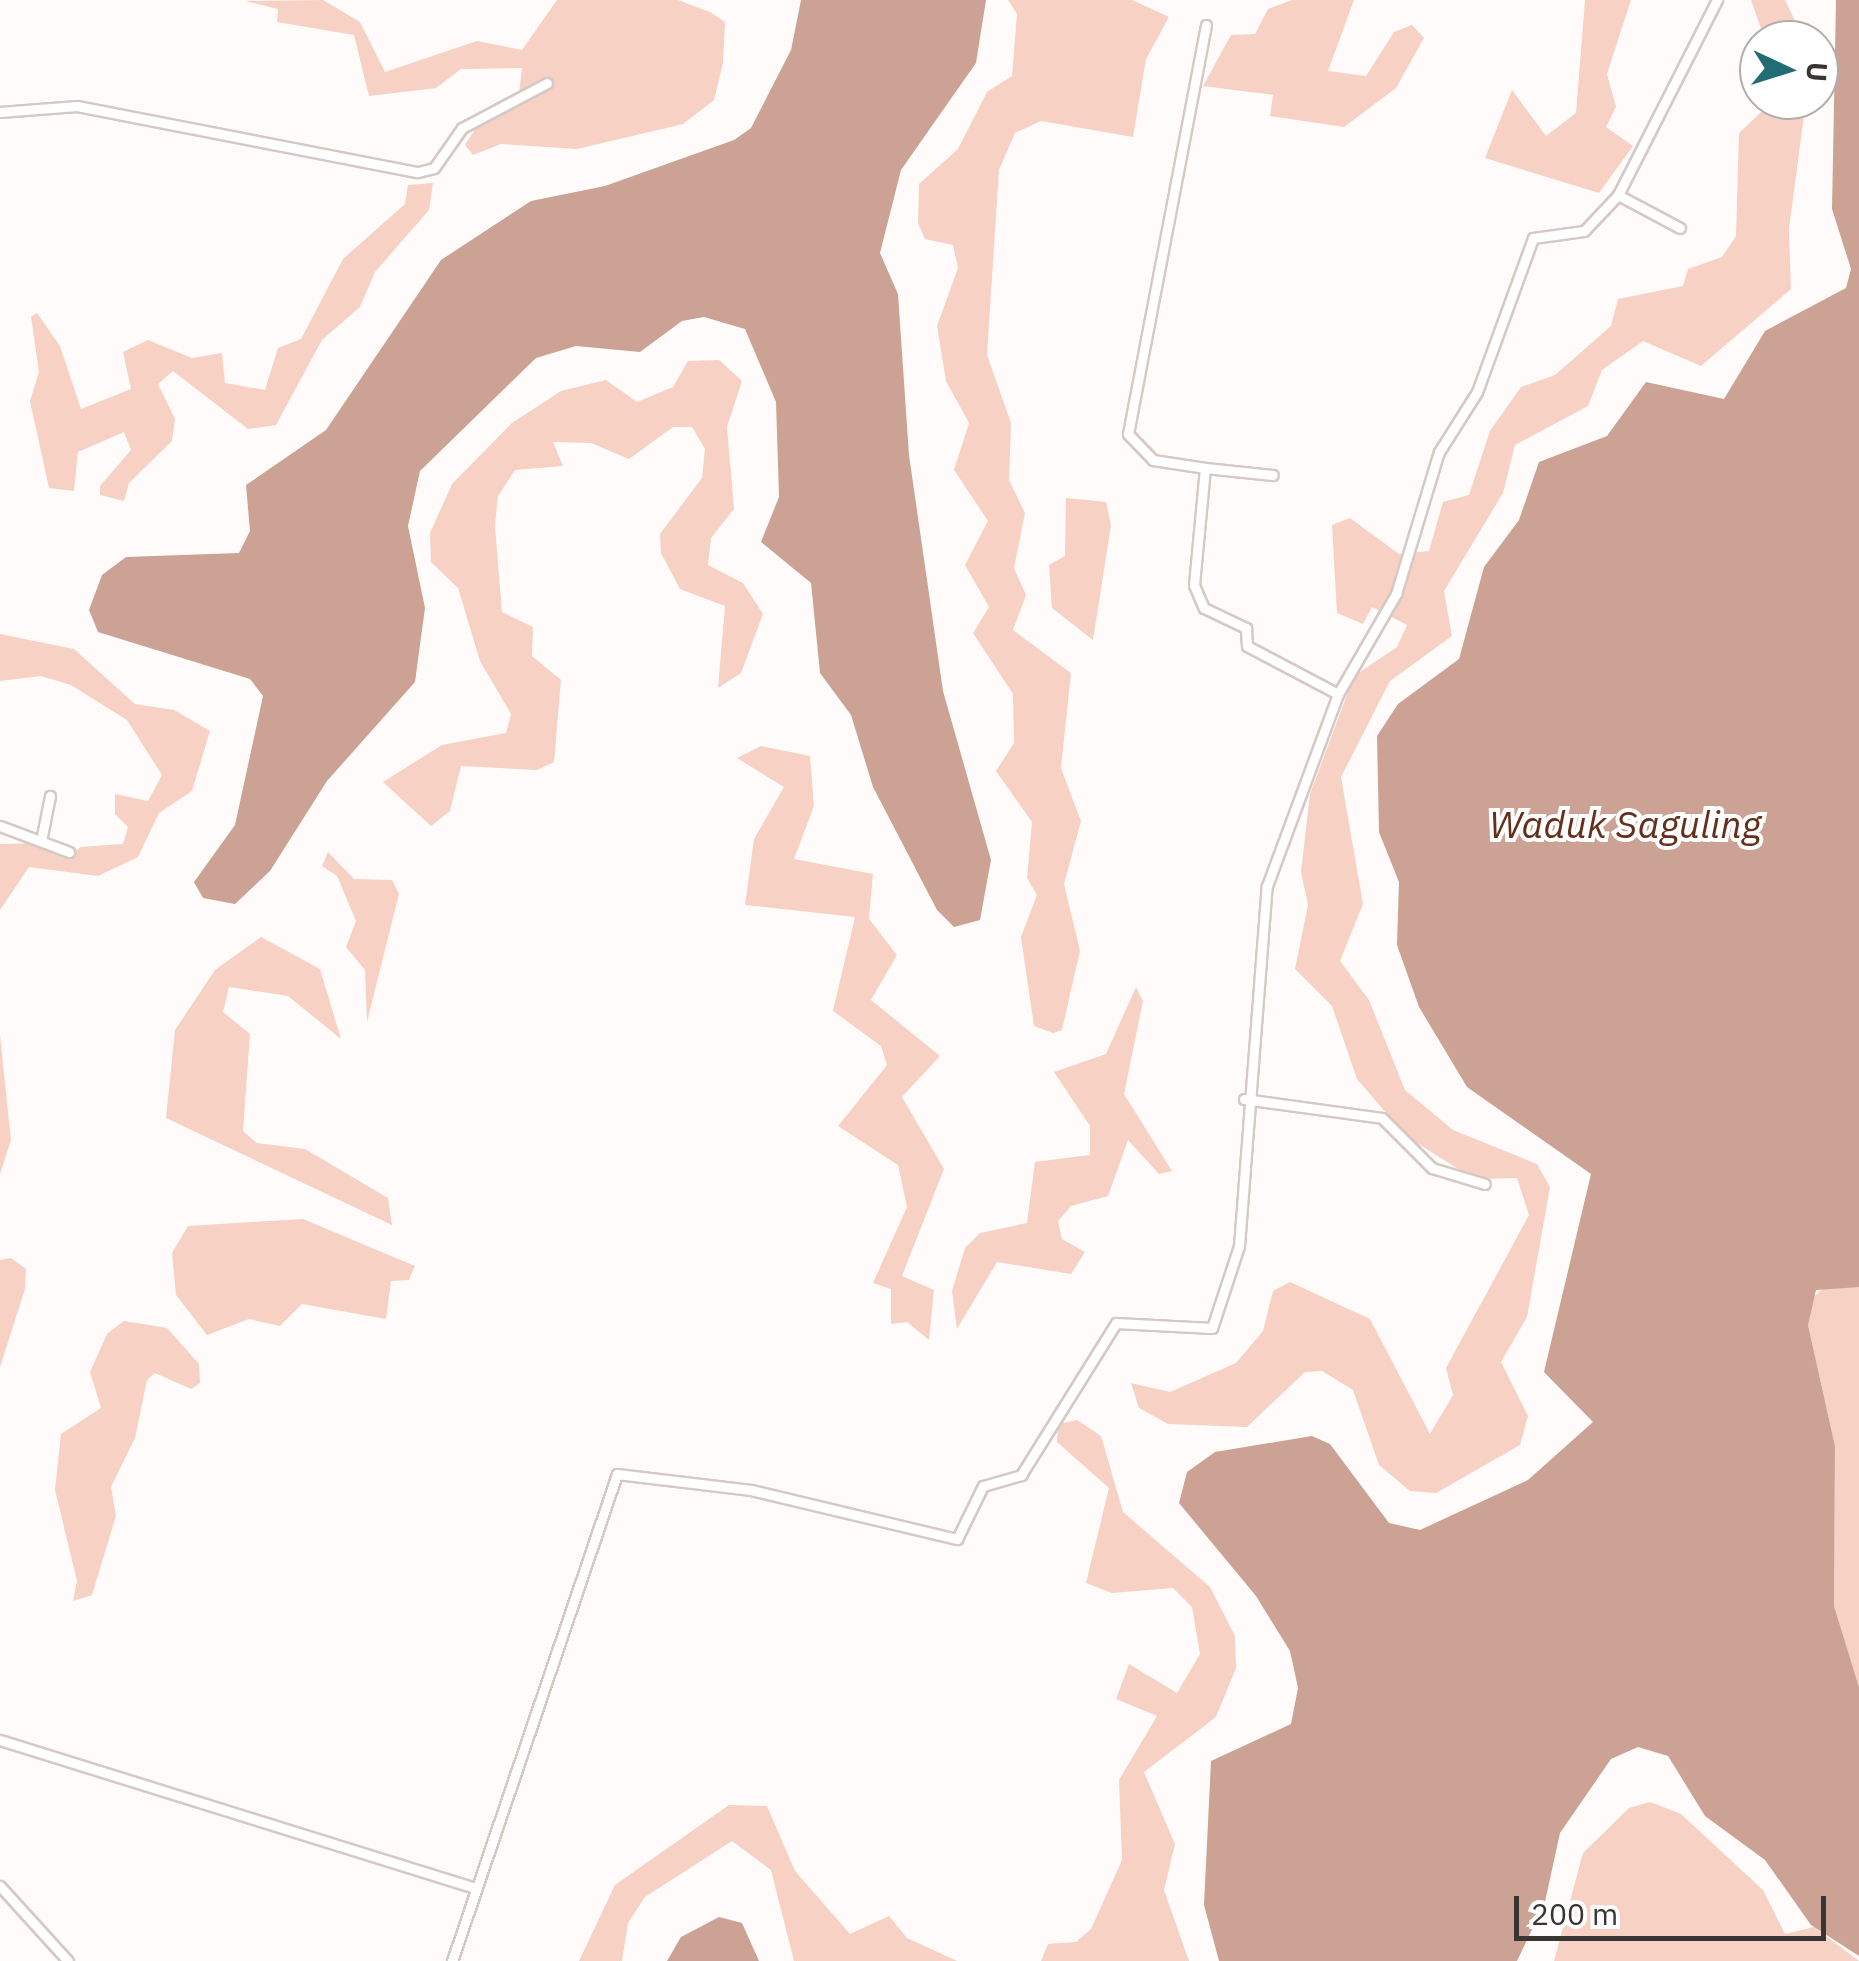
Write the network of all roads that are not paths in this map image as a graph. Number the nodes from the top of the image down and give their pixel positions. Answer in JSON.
{"nodes":[{"id":1,"x":1718,"y":0,"type":"edge"},
{"id":2,"x":1206,"y":24,"type":"dead end"},
{"id":3,"x":547,"y":83,"type":"dead end"},
{"id":4,"x":0,"y":112,"type":"edge"},
{"id":5,"x":1618,"y":195,"type":"junction"},
{"id":6,"x":1680,"y":228,"type":"dead end"},
{"id":7,"x":1205,"y":468,"type":"junction"},
{"id":8,"x":1273,"y":476,"type":"dead end"},
{"id":9,"x":1338,"y":694,"type":"junction"},
{"id":10,"x":50,"y":796,"type":"dead end"},
{"id":11,"x":0,"y":826,"type":"edge"},
{"id":12,"x":42,"y":836,"type":"junction"},
{"id":13,"x":69,"y":852,"type":"dead end"},
{"id":14,"x":1244,"y":1099,"type":"junction"},
{"id":15,"x":1485,"y":1184,"type":"dead end"},
{"id":16,"x":0,"y":1740,"type":"edge"},
{"id":17,"x":0,"y":1886,"type":"edge"},
{"id":18,"x":474,"y":1888,"type":"junction"},
{"id":19,"x":68,"y":1961,"type":"edge"},
{"id":20,"x":452,"y":1961,"type":"edge"}],
"edges":[{"from":1,"to":5,"type":"street"},
{"from":2,"to":7,"type":"street"},
{"from":3,"to":4,"type":"street"},
{"from":5,"to":6,"type":"street"},
{"from":5,"to":9,"type":"street"},
{"from":7,"to":8,"type":"street"},
{"from":7,"to":9,"type":"street"},
{"from":9,"to":14,"type":"street"},
{"from":10,"to":12,"type":"street"},
{"from":11,"to":12,"type":"street"},
{"from":12,"to":13,"type":"street"},
{"from":14,"to":15,"type":"street"},
{"from":14,"to":18,"type":"street"},
{"from":16,"to":18,"type":"street"},
{"from":17,"to":19,"type":"street"},
{"from":18,"to":20,"type":"street"}]}
